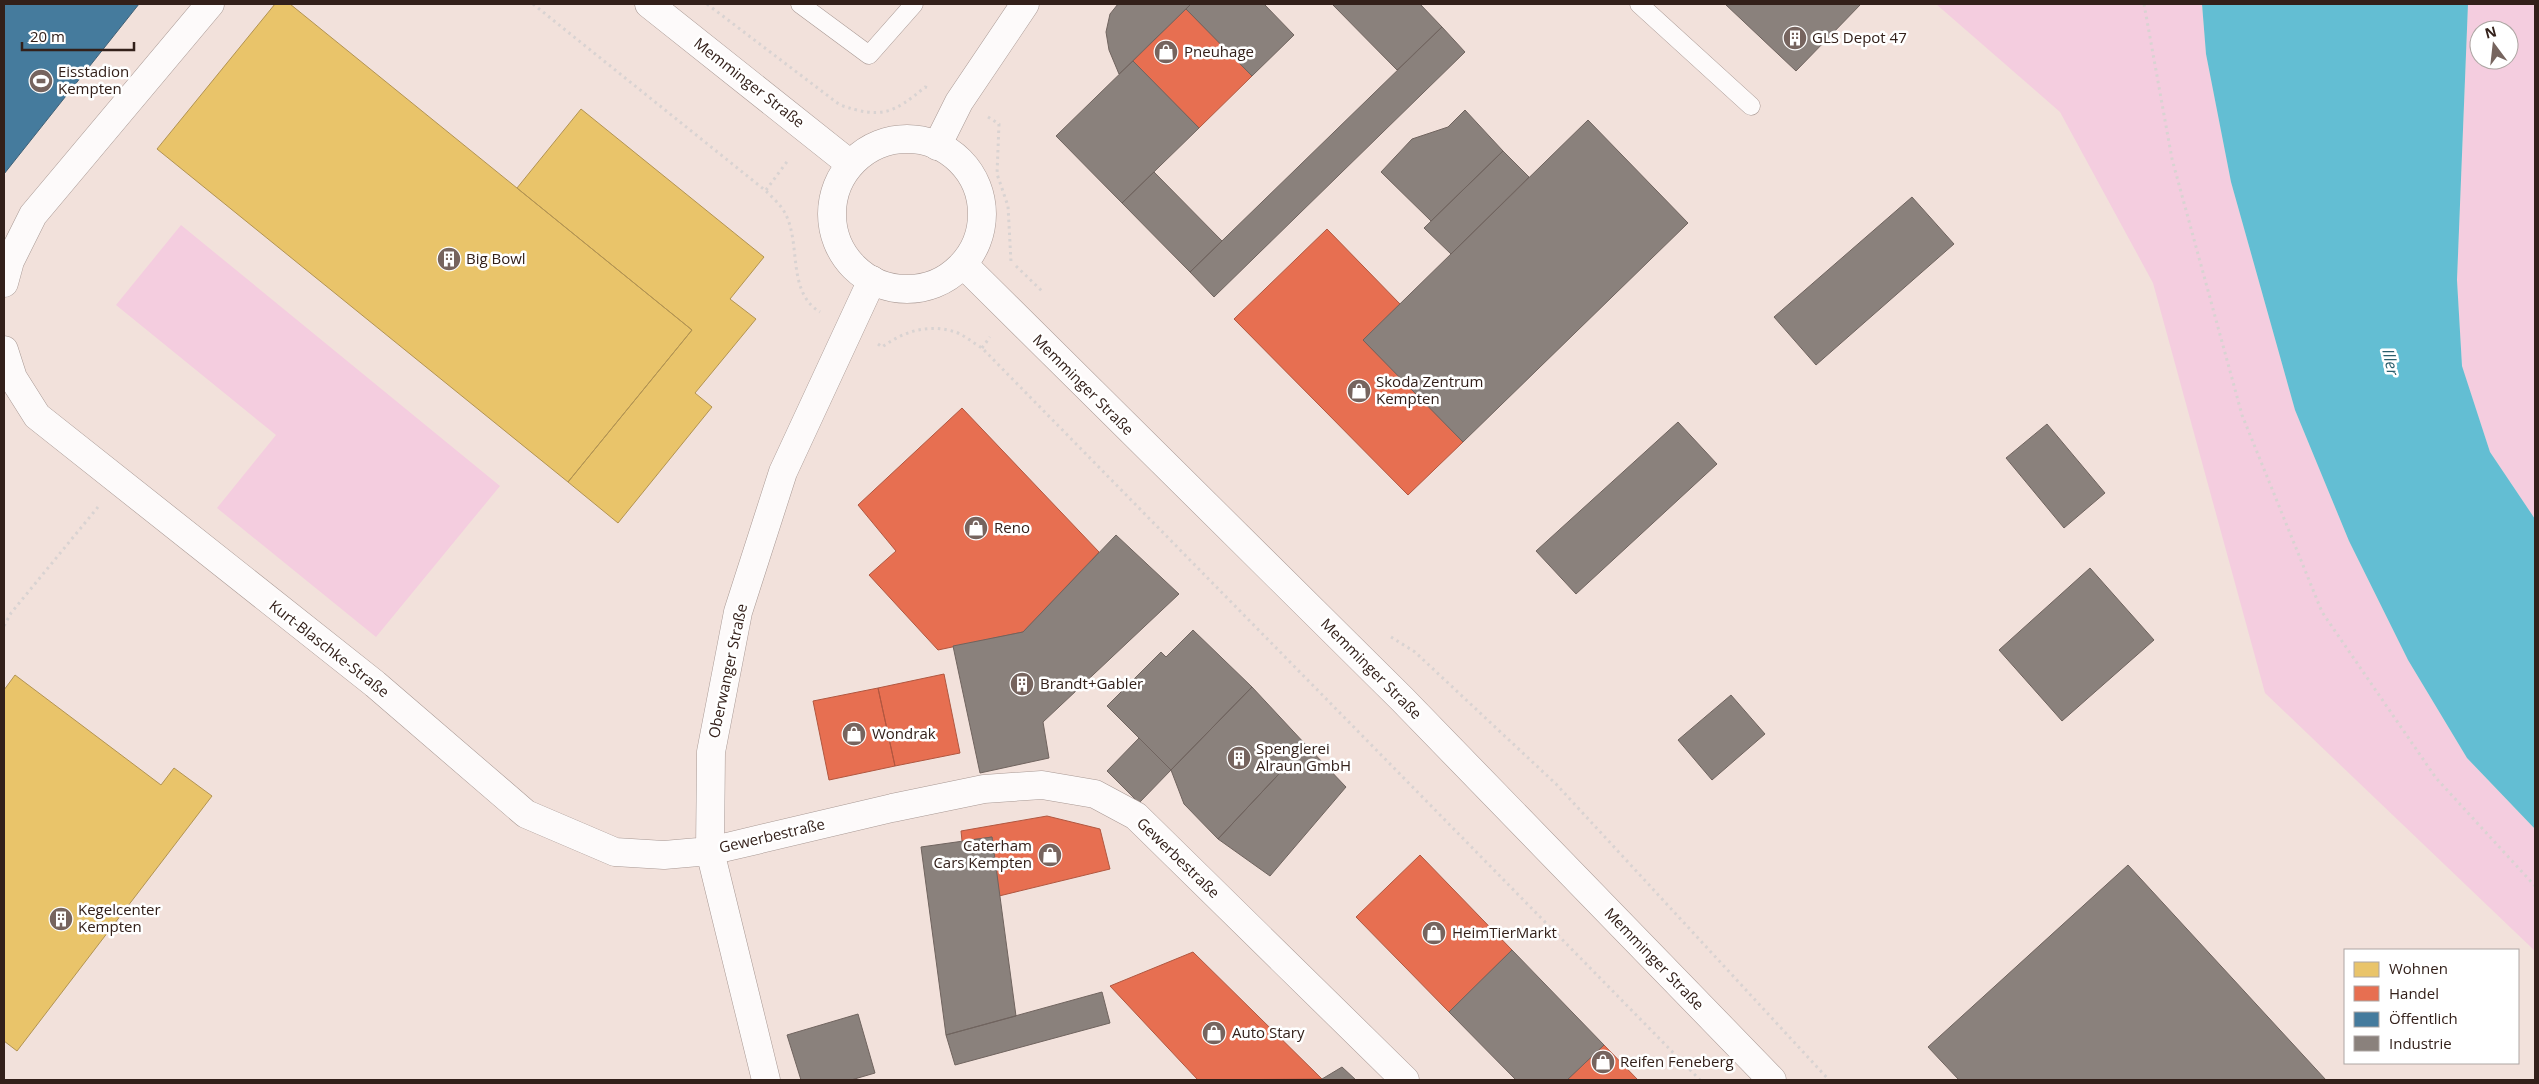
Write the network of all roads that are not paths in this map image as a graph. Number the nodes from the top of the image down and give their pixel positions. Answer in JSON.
{"nodes":[{"id":1,"x":210,"y":4,"type":"edge"},
{"id":2,"x":648,"y":4,"type":"edge"},
{"id":3,"x":800,"y":4,"type":"edge"},
{"id":4,"x":914,"y":4,"type":"edge"},
{"id":5,"x":1025,"y":4,"type":"edge"},
{"id":6,"x":1639,"y":4,"type":"edge"},
{"id":7,"x":1751,"y":106,"type":"dead end"},
{"id":8,"x":937,"y":146,"type":"junction"},
{"id":9,"x":849,"y":163,"type":"junction"},
{"id":10,"x":964,"y":265,"type":"junction"},
{"id":11,"x":872,"y":280,"type":"junction"},
{"id":12,"x":4,"y":283,"type":"edge"},
{"id":13,"x":4,"y":350,"type":"edge"},
{"id":14,"x":710,"y":851,"type":"junction"},
{"id":15,"x":766,"y":1080,"type":"edge"},
{"id":16,"x":1405,"y":1080,"type":"edge"},
{"id":17,"x":1772,"y":1080,"type":"edge"}],
"edges":[{"from":1,"to":12,"type":"street"},
{"from":2,"to":9,"type":"street","name":"Memminger Straße"},
{"from":3,"to":4,"type":"lane"},
{"from":5,"to":8,"type":"street"},
{"from":6,"to":7,"type":"lane"},
{"from":8,"to":9,"type":"street"},
{"from":8,"to":10,"type":"street"},
{"from":9,"to":11,"type":"street"},
{"from":10,"to":11,"type":"street"},
{"from":10,"to":17,"type":"street","name":"Memminger Straße"},
{"from":11,"to":14,"type":"street","name":"Oberwanger Straße"},
{"from":13,"to":14,"type":"street","name":"Kurt-Blaschke-Straße"},
{"from":14,"to":15,"type":"street","name":"Oberwanger Straße"},
{"from":14,"to":16,"type":"street","name":"Gewerbestraße"}]}
